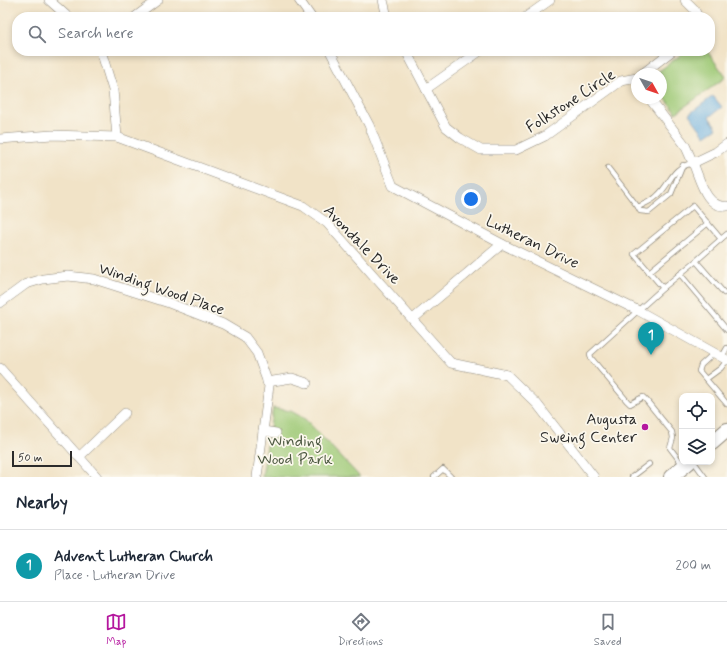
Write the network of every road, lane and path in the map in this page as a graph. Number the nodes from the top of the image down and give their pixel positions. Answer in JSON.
{"nodes":[{"id":1,"x":49,"y":0,"type":"edge"},
{"id":2,"x":158,"y":0,"type":"edge"},
{"id":3,"x":299,"y":0,"type":"edge"},
{"id":4,"x":383,"y":0,"type":"edge"},
{"id":5,"x":550,"y":0,"type":"edge"},
{"id":6,"x":685,"y":0,"type":"edge"},
{"id":7,"x":62,"y":12,"type":"edge"},
{"id":8,"x":142,"y":12,"type":"edge"},
{"id":9,"x":307,"y":12,"type":"edge"},
{"id":10,"x":387,"y":12,"type":"edge"},
{"id":11,"x":533,"y":12,"type":"edge"},
{"id":12,"x":696,"y":12,"type":"edge"},
{"id":13,"x":103,"y":56,"type":"edge"},
{"id":14,"x":333,"y":56,"type":"edge"},
{"id":15,"x":409,"y":56,"type":"edge"},
{"id":16,"x":473,"y":56,"type":"edge"},
{"id":17,"x":666,"y":56,"type":"edge"},
{"id":18,"x":651,"y":68,"type":"edge"},
{"id":19,"x":631,"y":79,"type":"edge"},
{"id":20,"x":426,"y":89,"type":"junction"},
{"id":21,"x":654,"y":104,"type":"edge"},
{"id":22,"x":117,"y":137,"type":"junction"},
{"id":23,"x":0,"y":139,"type":"edge"},
{"id":24,"x":727,"y":144,"type":"edge"},
{"id":25,"x":693,"y":163,"type":"junction"},
{"id":26,"x":683,"y":165,"type":"junction"},
{"id":27,"x":608,"y":168,"type":"dead end"},
{"id":28,"x":727,"y":206,"type":"edge"},
{"id":29,"x":638,"y":207,"type":"junction"},
{"id":30,"x":708,"y":223,"type":"junction"},
{"id":31,"x":727,"y":234,"type":"edge"},
{"id":32,"x":721,"y":239,"type":"junction"},
{"id":33,"x":502,"y":244,"type":"junction"},
{"id":34,"x":696,"y":260,"type":"junction"},
{"id":35,"x":649,"y":272,"type":"junction"},
{"id":36,"x":680,"y":274,"type":"junction"},
{"id":37,"x":663,"y":288,"type":"junction"},
{"id":38,"x":724,"y":292,"type":"dead end"},
{"id":39,"x":0,"y":303,"type":"edge"},
{"id":40,"x":639,"y":310,"type":"junction"},
{"id":41,"x":413,"y":319,"type":"junction"},
{"id":42,"x":727,"y":330,"type":"edge"},
{"id":43,"x":727,"y":348,"type":"edge"},
{"id":44,"x":722,"y":358,"type":"edge"},
{"id":45,"x":0,"y":368,"type":"edge"},
{"id":46,"x":706,"y":380,"type":"junction"},
{"id":47,"x":267,"y":382,"type":"junction"},
{"id":48,"x":307,"y":383,"type":"dead end"},
{"id":49,"x":727,"y":404,"type":"edge"},
{"id":50,"x":125,"y":413,"type":"dead end"},
{"id":51,"x":727,"y":430,"type":"edge"},
{"id":52,"x":263,"y":431,"type":"junction"},
{"id":53,"x":276,"y":434,"type":"dead end"},
{"id":54,"x":715,"y":440,"type":"edge"},
{"id":55,"x":679,"y":455,"type":"edge"},
{"id":56,"x":79,"y":457,"type":"junction"},
{"id":57,"x":649,"y":464,"type":"dead end"},
{"id":58,"x":686,"y":465,"type":"edge"},
{"id":59,"x":691,"y":465,"type":"edge"},
{"id":60,"x":97,"y":477,"type":"edge"},
{"id":61,"x":257,"y":477,"type":"edge"},
{"id":62,"x":434,"y":477,"type":"edge"},
{"id":63,"x":451,"y":477,"type":"edge"},
{"id":64,"x":594,"y":477,"type":"edge"},
{"id":65,"x":632,"y":477,"type":"edge"},
{"id":66,"x":671,"y":477,"type":"edge"},
{"id":67,"x":705,"y":477,"type":"edge"}],
"edges":[{"from":1,"to":7,"type":"street"},
{"from":2,"to":8,"type":"street"},
{"from":3,"to":9,"type":"street"},
{"from":4,"to":10,"type":"street"},
{"from":5,"to":11,"type":"street"},
{"from":6,"to":12,"type":"street"},
{"from":13,"to":22,"type":"street"},
{"from":14,"to":33,"type":"street","name":"Lutheran Drive"},
{"from":15,"to":20,"type":"street","name":"Folkstone Circle"},
{"from":16,"to":20,"type":"street"},
{"from":17,"to":18,"type":"street","name":"Folkstone Circle"},
{"from":19,"to":20,"type":"street","name":"Folkstone Circle"},
{"from":21,"to":25,"type":"street"},
{"from":22,"to":23,"type":"street","name":"Avondale Drive"},
{"from":22,"to":41,"type":"street","name":"Avondale Drive"},
{"from":24,"to":25,"type":"street"},
{"from":25,"to":26,"type":"lane"},
{"from":25,"to":28,"type":"street"},
{"from":26,"to":29,"type":"lane"},
{"from":26,"to":29,"type":"lane"},
{"from":27,"to":29,"type":"lane"},
{"from":30,"to":32,"type":"lane"},
{"from":30,"to":35,"type":"lane"},
{"from":30,"to":35,"type":"lane"},
{"from":31,"to":32,"type":"lane"},
{"from":32,"to":34,"type":"lane"},
{"from":33,"to":40,"type":"street","name":"Lutheran Drive"},
{"from":33,"to":41,"type":"street"},
{"from":34,"to":36,"type":"lane"},
{"from":34,"to":38,"type":"lane"},
{"from":35,"to":37,"type":"lane"},
{"from":36,"to":37,"type":"lane"},
{"from":36,"to":42,"type":"lane"},
{"from":37,"to":40,"type":"lane"},
{"from":39,"to":47,"type":"street","name":"Winding Wood Place"},
{"from":40,"to":44,"type":"street","name":"Lutheran Drive"},
{"from":40,"to":55,"type":"lane"},
{"from":41,"to":64,"type":"street","name":"Avondale Drive"},
{"from":43,"to":44,"type":"lane"},
{"from":44,"to":46,"type":"lane"},
{"from":44,"to":46,"type":"lane"},
{"from":45,"to":56,"type":"street"},
{"from":46,"to":49,"type":"lane"},
{"from":47,"to":48,"type":"street"},
{"from":47,"to":52,"type":"street","name":"Winding Wood Place"},
{"from":50,"to":56,"type":"street"},
{"from":51,"to":54,"type":"main road"},
{"from":52,"to":53,"type":"street"},
{"from":52,"to":61,"type":"street","name":"Winding Wood Place"},
{"from":56,"to":60,"type":"street"},
{"from":57,"to":65,"type":"lane"},
{"from":58,"to":66,"type":"main road"},
{"from":59,"to":67,"type":"lane"},
{"from":62,"to":63,"type":"lane"}]}
